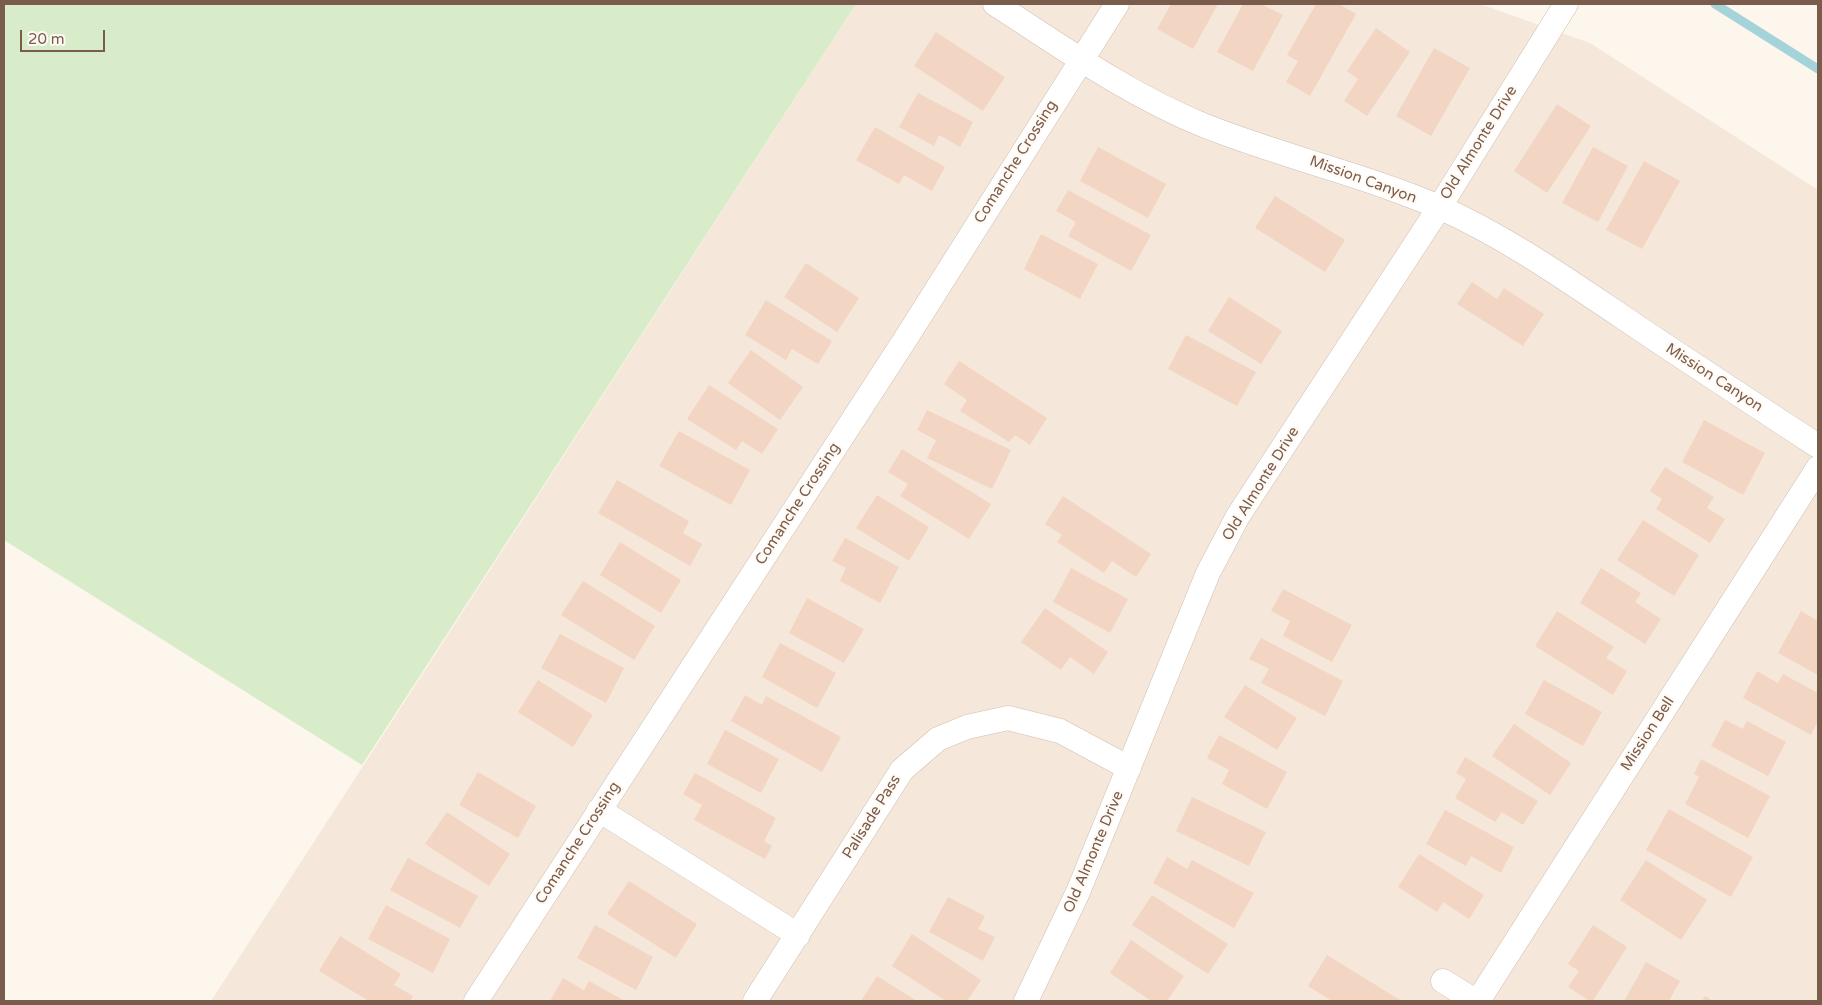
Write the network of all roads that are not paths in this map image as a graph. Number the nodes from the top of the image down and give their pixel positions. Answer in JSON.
{"nodes":[{"id":1,"x":995,"y":4,"type":"edge"},
{"id":2,"x":1116,"y":4,"type":"edge"},
{"id":3,"x":1566,"y":4,"type":"edge"},
{"id":4,"x":1081,"y":59,"type":"junction"},
{"id":5,"x":1440,"y":208,"type":"junction"},
{"id":6,"x":1818,"y":446,"type":"edge"},
{"id":7,"x":1818,"y":468,"type":"edge"},
{"id":8,"x":1129,"y":768,"type":"junction"},
{"id":9,"x":600,"y":810,"type":"junction"},
{"id":10,"x":798,"y":935,"type":"junction"},
{"id":11,"x":1443,"y":981,"type":"dead end"},
{"id":12,"x":476,"y":1001,"type":"edge"},
{"id":13,"x":755,"y":1001,"type":"edge"},
{"id":14,"x":1026,"y":1001,"type":"edge"},
{"id":15,"x":1477,"y":1001,"type":"edge"}],
"edges":[{"from":1,"to":4,"type":"street","name":"Mission Canyon"},
{"from":2,"to":4,"type":"street","name":"Comanche Crossing"},
{"from":3,"to":5,"type":"street","name":"Old Almonte Drive"},
{"from":4,"to":5,"type":"street","name":"Mission Canyon"},
{"from":4,"to":9,"type":"street","name":"Comanche Crossing"},
{"from":5,"to":6,"type":"street","name":"Mission Canyon"},
{"from":5,"to":8,"type":"street","name":"Old Almonte Drive"},
{"from":7,"to":15,"type":"street","name":"Mission Bell"},
{"from":8,"to":10,"type":"street","name":"Palisade Pass"},
{"from":8,"to":14,"type":"street","name":"Old Almonte Drive"},
{"from":9,"to":10,"type":"street"},
{"from":9,"to":12,"type":"street","name":"Comanche Crossing"},
{"from":10,"to":13,"type":"street","name":"Palisade Pass"},
{"from":11,"to":15,"type":"street"}]}
